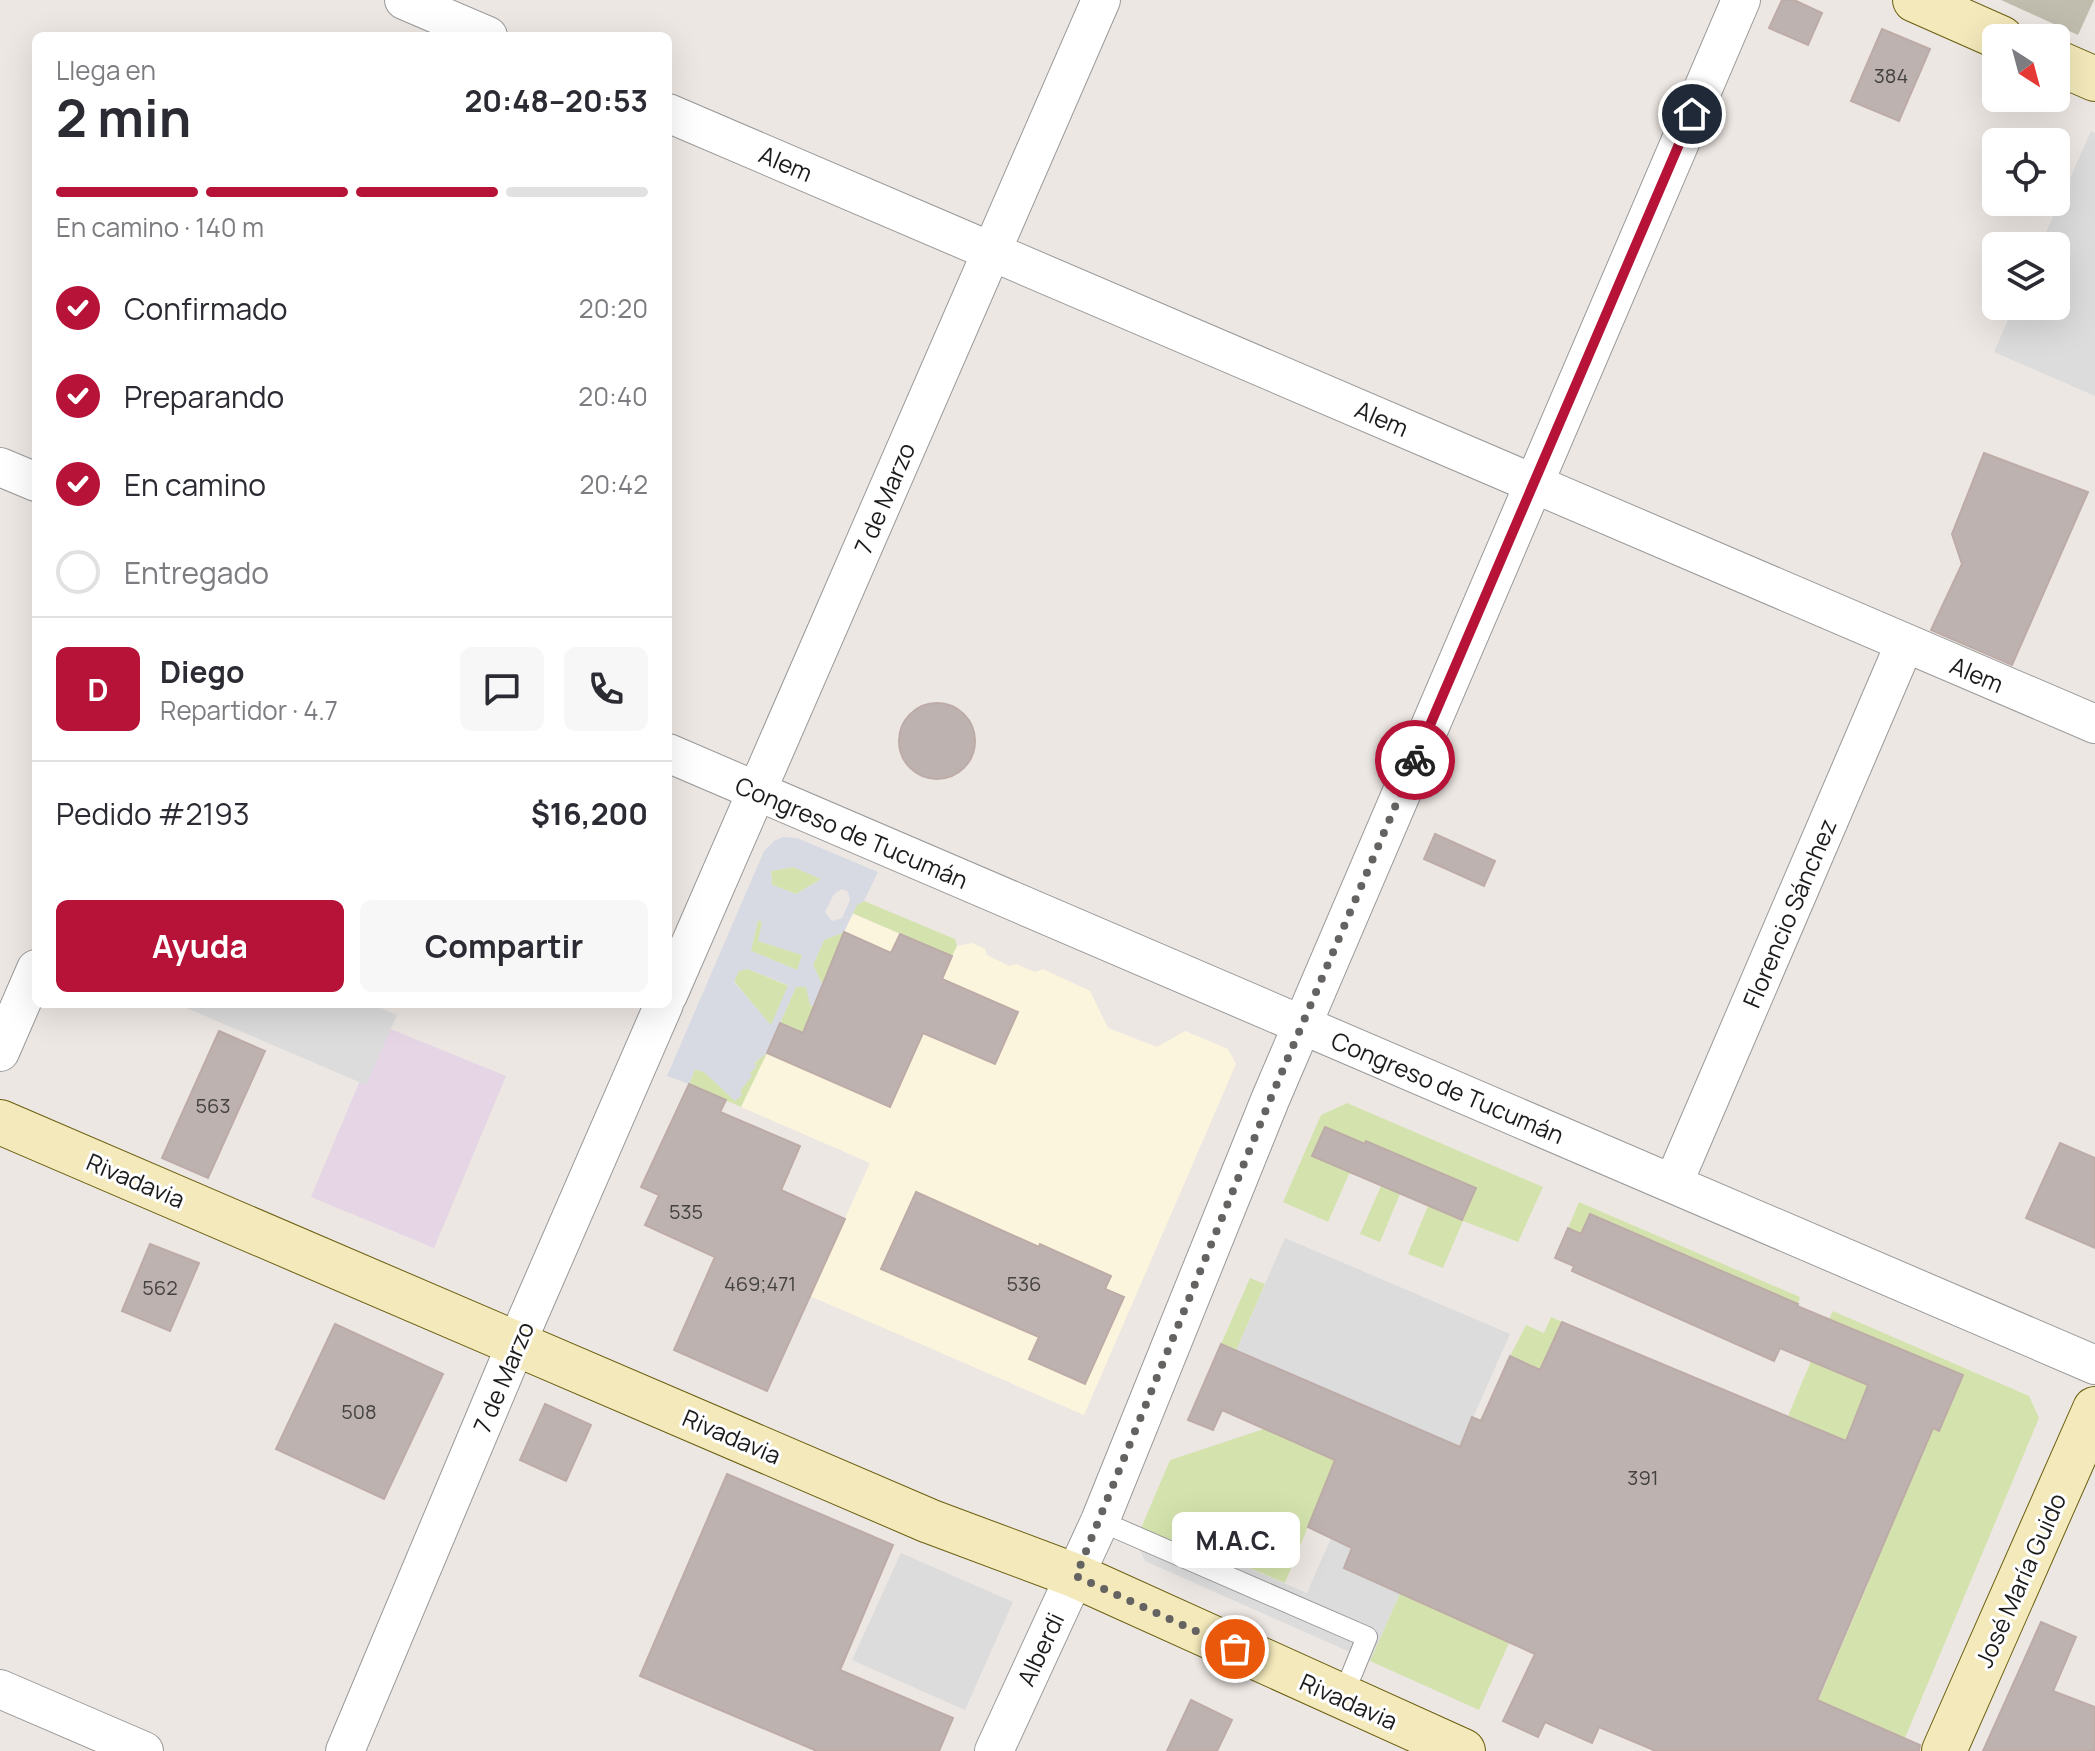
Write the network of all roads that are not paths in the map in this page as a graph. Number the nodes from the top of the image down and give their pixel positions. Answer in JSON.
{"nodes":[{"id":1,"x":404,"y":0,"type":"edge"},
{"id":2,"x":1101,"y":0,"type":"edge"},
{"id":3,"x":1741,"y":0,"type":"edge"},
{"id":4,"x":1915,"y":0,"type":"edge"},
{"id":5,"x":446,"y":18,"type":"edge"},
{"id":6,"x":1982,"y":30,"type":"edge"},
{"id":7,"x":479,"y":32,"type":"edge"},
{"id":8,"x":2070,"y":68,"type":"edge"},
{"id":9,"x":2095,"y":79,"type":"edge"},
{"id":10,"x":672,"y":115,"type":"edge"},
{"id":11,"x":991,"y":251,"type":"junction"},
{"id":12,"x":0,"y":467,"type":"edge"},
{"id":13,"x":32,"y":480,"type":"edge"},
{"id":14,"x":1532,"y":483,"type":"junction"},
{"id":15,"x":1905,"y":643,"type":"junction"},
{"id":16,"x":2095,"y":724,"type":"edge"},
{"id":17,"x":672,"y":755,"type":"edge"},
{"id":18,"x":757,"y":791,"type":"junction"},
{"id":19,"x":32,"y":978,"type":"edge"},
{"id":20,"x":672,"y":986,"type":"edge"},
{"id":21,"x":662,"y":1008,"type":"edge"},
{"id":22,"x":1303,"y":1026,"type":"junction"},
{"id":23,"x":0,"y":1052,"type":"edge"},
{"id":24,"x":0,"y":1122,"type":"edge"},
{"id":25,"x":1673,"y":1184,"type":"junction"},
{"id":26,"x":517,"y":1342,"type":"junction"},
{"id":27,"x":2095,"y":1365,"type":"edge"},
{"id":28,"x":2095,"y":1409,"type":"edge"},
{"id":29,"x":1100,"y":1521,"type":"junction"},
{"id":30,"x":1076,"y":1576,"type":"junction"},
{"id":31,"x":0,"y":1689,"type":"edge"},
{"id":32,"x":1342,"y":1698,"type":"junction"},
{"id":33,"x":144,"y":1751,"type":"edge"},
{"id":34,"x":345,"y":1751,"type":"edge"},
{"id":35,"x":994,"y":1751,"type":"edge"},
{"id":36,"x":1463,"y":1751,"type":"edge"},
{"id":37,"x":1944,"y":1751,"type":"edge"}],
"edges":[{"from":1,"to":5,"type":"street"},
{"from":2,"to":11,"type":"street","name":"7 de Marzo"},
{"from":3,"to":14,"type":"street","name":"Alberdi"},
{"from":4,"to":6,"type":"main road"},
{"from":5,"to":7,"type":"street"},
{"from":8,"to":9,"type":"main road"},
{"from":10,"to":11,"type":"street","name":"Alem"},
{"from":11,"to":14,"type":"street","name":"Alem"},
{"from":11,"to":18,"type":"street","name":"7 de Marzo"},
{"from":12,"to":13,"type":"street"},
{"from":14,"to":15,"type":"street","name":"Alem"},
{"from":14,"to":22,"type":"street","name":"Alberdi"},
{"from":15,"to":16,"type":"street","name":"Alem"},
{"from":15,"to":25,"type":"street","name":"Florencio Sánchez"},
{"from":17,"to":18,"type":"street","name":"Congreso de Tucumán"},
{"from":18,"to":20,"type":"street","name":"7 de Marzo"},
{"from":18,"to":22,"type":"street","name":"Congreso de Tucumán"},
{"from":19,"to":23,"type":"street"},
{"from":21,"to":26,"type":"street","name":"7 de Marzo"},
{"from":22,"to":25,"type":"street","name":"Congreso de Tucumán"},
{"from":22,"to":29,"type":"street","name":"Alberdi"},
{"from":24,"to":26,"type":"main road","name":"Rivadavia"},
{"from":25,"to":27,"type":"street","name":"Congreso de Tucumán"},
{"from":26,"to":30,"type":"main road","name":"Rivadavia"},
{"from":26,"to":34,"type":"street","name":"7 de Marzo"},
{"from":28,"to":37,"type":"main road","name":"José María Guido"},
{"from":29,"to":30,"type":"street","name":"Alberdi"},
{"from":29,"to":32,"type":"lane"},
{"from":30,"to":32,"type":"main road","name":"Rivadavia"},
{"from":30,"to":35,"type":"street","name":"Alberdi"},
{"from":31,"to":33,"type":"street"},
{"from":32,"to":36,"type":"main road","name":"Rivadavia"}]}
